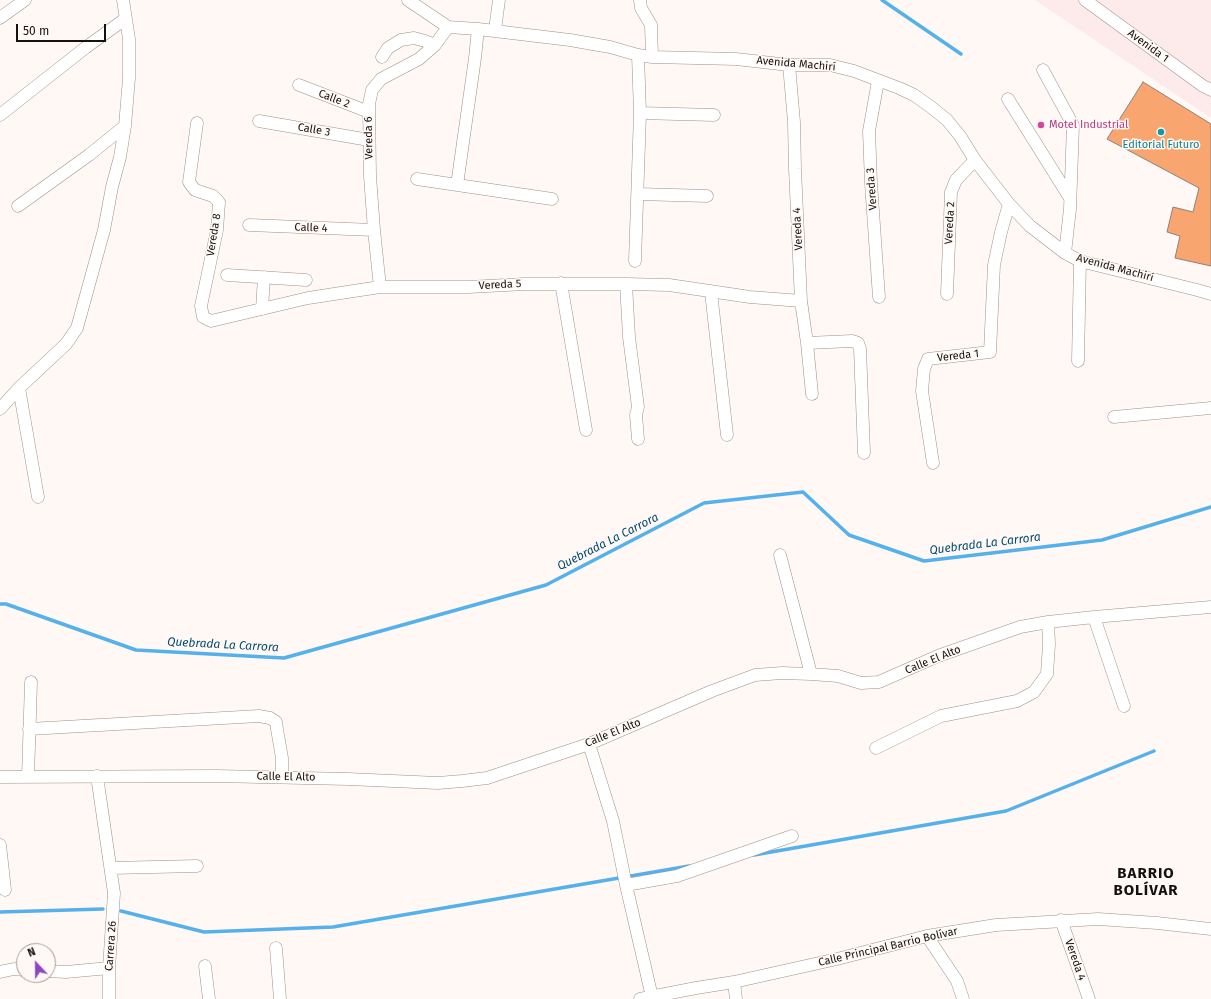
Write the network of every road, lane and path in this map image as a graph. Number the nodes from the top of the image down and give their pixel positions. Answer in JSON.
{"nodes":[{"id":1,"x":123,"y":0,"type":"edge"},
{"id":2,"x":408,"y":0,"type":"edge"},
{"id":3,"x":499,"y":0,"type":"edge"},
{"id":4,"x":640,"y":0,"type":"edge"},
{"id":5,"x":22,"y":1,"type":"edge"},
{"id":6,"x":1092,"y":1,"type":"edge"},
{"id":7,"x":0,"y":18,"type":"edge"},
{"id":8,"x":125,"y":19,"type":"junction"},
{"id":9,"x":448,"y":26,"type":"junction"},
{"id":10,"x":478,"y":28,"type":"junction"},
{"id":11,"x":495,"y":30,"type":"junction"},
{"id":12,"x":435,"y":45,"type":"junction"},
{"id":13,"x":638,"y":55,"type":"junction"},
{"id":14,"x":382,"y":57,"type":"dead end"},
{"id":15,"x":652,"y":57,"type":"junction"},
{"id":16,"x":789,"y":65,"type":"junction"},
{"id":17,"x":1043,"y":70,"type":"dead end"},
{"id":18,"x":878,"y":81,"type":"junction"},
{"id":19,"x":299,"y":85,"type":"dead end"},
{"id":20,"x":1211,"y":90,"type":"edge"},
{"id":21,"x":1008,"y":99,"type":"dead end"},
{"id":22,"x":369,"y":112,"type":"junction"},
{"id":23,"x":640,"y":113,"type":"junction"},
{"id":24,"x":0,"y":115,"type":"edge"},
{"id":25,"x":714,"y":115,"type":"dead end"},
{"id":26,"x":259,"y":120,"type":"dead end"},
{"id":27,"x":197,"y":123,"type":"dead end"},
{"id":28,"x":125,"y":126,"type":"junction"},
{"id":29,"x":369,"y":140,"type":"junction"},
{"id":30,"x":975,"y":160,"type":"junction"},
{"id":31,"x":417,"y":179,"type":"dead end"},
{"id":32,"x":456,"y":185,"type":"junction"},
{"id":33,"x":638,"y":194,"type":"junction"},
{"id":34,"x":707,"y":196,"type":"dead end"},
{"id":35,"x":1070,"y":198,"type":"junction"},
{"id":36,"x":552,"y":199,"type":"dead end"},
{"id":37,"x":1009,"y":204,"type":"junction"},
{"id":38,"x":18,"y":206,"type":"dead end"},
{"id":39,"x":249,"y":225,"type":"dead end"},
{"id":40,"x":374,"y":230,"type":"junction"},
{"id":41,"x":1065,"y":253,"type":"junction"},
{"id":42,"x":635,"y":261,"type":"dead end"},
{"id":43,"x":1080,"y":261,"type":"junction"},
{"id":44,"x":227,"y":275,"type":"dead end"},
{"id":45,"x":264,"y":277,"type":"junction"},
{"id":46,"x":306,"y":280,"type":"dead end"},
{"id":47,"x":561,"y":284,"type":"junction"},
{"id":48,"x":626,"y":284,"type":"junction"},
{"id":49,"x":380,"y":287,"type":"junction"},
{"id":50,"x":711,"y":292,"type":"junction"},
{"id":51,"x":947,"y":294,"type":"dead end"},
{"id":52,"x":1211,"y":294,"type":"edge"},
{"id":53,"x":879,"y":297,"type":"dead end"},
{"id":54,"x":801,"y":301,"type":"junction"},
{"id":55,"x":262,"y":309,"type":"junction"},
{"id":56,"x":203,"y":317,"type":"joint"},
{"id":57,"x":807,"y":343,"type":"junction"},
{"id":58,"x":1078,"y":361,"type":"dead end"},
{"id":59,"x":19,"y":388,"type":"junction"},
{"id":60,"x":812,"y":394,"type":"dead end"},
{"id":61,"x":1211,"y":408,"type":"edge"},
{"id":62,"x":0,"y":409,"type":"edge"},
{"id":63,"x":1114,"y":417,"type":"dead end"},
{"id":64,"x":586,"y":430,"type":"dead end"},
{"id":65,"x":727,"y":435,"type":"dead end"},
{"id":66,"x":638,"y":439,"type":"dead end"},
{"id":67,"x":864,"y":453,"type":"dead end"},
{"id":68,"x":933,"y":462,"type":"dead end"},
{"id":69,"x":38,"y":497,"type":"dead end"},
{"id":70,"x":780,"y":555,"type":"dead end"},
{"id":71,"x":1211,"y":606,"type":"edge"},
{"id":72,"x":1094,"y":617,"type":"junction"},
{"id":73,"x":1048,"y":622,"type":"junction"},
{"id":74,"x":811,"y":674,"type":"junction"},
{"id":75,"x":31,"y":682,"type":"dead end"},
{"id":76,"x":1124,"y":706,"type":"dead end"},
{"id":77,"x":29,"y":729,"type":"junction"},
{"id":78,"x":589,"y":744,"type":"junction"},
{"id":79,"x":876,"y":748,"type":"dead end"},
{"id":80,"x":97,"y":776,"type":"junction"},
{"id":81,"x":28,"y":777,"type":"junction"},
{"id":82,"x":282,"y":777,"type":"junction"},
{"id":83,"x":0,"y":778,"type":"edge"},
{"id":84,"x":792,"y":836,"type":"dead end"},
{"id":85,"x":0,"y":845,"type":"edge"},
{"id":86,"x":197,"y":866,"type":"dead end"},
{"id":87,"x":111,"y":868,"type":"junction"},
{"id":88,"x":626,"y":886,"type":"junction"},
{"id":89,"x":5,"y":890,"type":"dead end"},
{"id":90,"x":1061,"y":920,"type":"junction"},
{"id":91,"x":1211,"y":930,"type":"edge"},
{"id":92,"x":927,"y":936,"type":"junction"},
{"id":93,"x":276,"y":948,"type":"dead end"},
{"id":94,"x":205,"y":966,"type":"dead end"},
{"id":95,"x":109,"y":968,"type":"junction"},
{"id":96,"x":16,"y":969,"type":"edge"},
{"id":97,"x":56,"y":971,"type":"edge"},
{"id":98,"x":0,"y":972,"type":"edge"},
{"id":99,"x":734,"y":982,"type":"junction"},
{"id":100,"x":646,"y":998,"type":"edge"},
{"id":101,"x":109,"y":999,"type":"edge"},
{"id":102,"x":209,"y":999,"type":"edge"},
{"id":103,"x":280,"y":999,"type":"edge"},
{"id":104,"x":736,"y":999,"type":"edge"},
{"id":105,"x":963,"y":999,"type":"edge"},
{"id":106,"x":1089,"y":999,"type":"edge"}],
"edges":[{"from":1,"to":8,"type":"street"},
{"from":2,"to":9,"type":"street","name":"Avenida Machirí"},
{"from":3,"to":11,"type":"street"},
{"from":4,"to":15,"type":"street"},
{"from":5,"to":7,"type":"street"},
{"from":6,"to":20,"type":"street","name":"Avenida 1"},
{"from":8,"to":24,"type":"street"},
{"from":8,"to":28,"type":"street"},
{"from":9,"to":10,"type":"street","name":"Avenida Machirí"},
{"from":9,"to":12,"type":"street","name":"Vereda 6"},
{"from":10,"to":11,"type":"street","name":"Avenida Machirí"},
{"from":10,"to":32,"type":"street"},
{"from":11,"to":13,"type":"street","name":"Avenida Machirí"},
{"from":12,"to":14,"type":"street"},
{"from":12,"to":22,"type":"street","name":"Vereda 6"},
{"from":13,"to":15,"type":"street","name":"Avenida Machirí"},
{"from":13,"to":23,"type":"street"},
{"from":15,"to":16,"type":"street","name":"Avenida Machirí"},
{"from":16,"to":18,"type":"street","name":"Avenida Machirí"},
{"from":16,"to":54,"type":"street","name":"Vereda 4"},
{"from":17,"to":35,"type":"street"},
{"from":18,"to":30,"type":"street","name":"Avenida Machirí"},
{"from":18,"to":53,"type":"street","name":"Vereda 3"},
{"from":19,"to":22,"type":"street","name":"Calle 2"},
{"from":21,"to":35,"type":"street"},
{"from":22,"to":29,"type":"street","name":"Vereda 6"},
{"from":23,"to":25,"type":"street"},
{"from":23,"to":33,"type":"street"},
{"from":26,"to":29,"type":"street","name":"Calle 3"},
{"from":27,"to":56,"type":"street","name":"Vereda 8"},
{"from":28,"to":38,"type":"street"},
{"from":28,"to":59,"type":"street"},
{"from":29,"to":40,"type":"street","name":"Vereda 6"},
{"from":30,"to":37,"type":"street","name":"Avenida Machirí"},
{"from":30,"to":51,"type":"street","name":"Vereda 2"},
{"from":31,"to":32,"type":"street"},
{"from":32,"to":36,"type":"street"},
{"from":33,"to":34,"type":"street"},
{"from":33,"to":42,"type":"street"},
{"from":35,"to":41,"type":"street"},
{"from":37,"to":41,"type":"street","name":"Avenida Machirí"},
{"from":37,"to":68,"type":"street","name":"Vereda 1"},
{"from":39,"to":40,"type":"street","name":"Calle 4"},
{"from":40,"to":49,"type":"street","name":"Vereda 6"},
{"from":41,"to":43,"type":"street","name":"Avenida Machirí"},
{"from":43,"to":52,"type":"street","name":"Avenida Machirí"},
{"from":43,"to":58,"type":"street"},
{"from":44,"to":45,"type":"street"},
{"from":45,"to":46,"type":"street"},
{"from":45,"to":55,"type":"street"},
{"from":47,"to":48,"type":"street","name":"Vereda 5"},
{"from":47,"to":49,"type":"street","name":"Vereda 5"},
{"from":47,"to":64,"type":"street"},
{"from":48,"to":50,"type":"street","name":"Vereda 5"},
{"from":48,"to":66,"type":"street"},
{"from":49,"to":55,"type":"street","name":"Vereda 5"},
{"from":50,"to":54,"type":"street","name":"Vereda 5"},
{"from":50,"to":65,"type":"street"},
{"from":54,"to":57,"type":"street","name":"Vereda 4"},
{"from":55,"to":56,"type":"street","name":"Vereda 5"},
{"from":57,"to":60,"type":"street","name":"Vereda 4"},
{"from":57,"to":67,"type":"street"},
{"from":59,"to":62,"type":"street"},
{"from":59,"to":69,"type":"street"},
{"from":61,"to":63,"type":"street"},
{"from":70,"to":74,"type":"street"},
{"from":71,"to":72,"type":"street","name":"Calle El Alto"},
{"from":72,"to":73,"type":"street","name":"Calle El Alto"},
{"from":72,"to":76,"type":"street"},
{"from":73,"to":74,"type":"street","name":"Calle El Alto"},
{"from":73,"to":79,"type":"street"},
{"from":74,"to":78,"type":"street","name":"Calle El Alto"},
{"from":75,"to":77,"type":"street"},
{"from":77,"to":81,"type":"street"},
{"from":77,"to":82,"type":"street"},
{"from":78,"to":82,"type":"street","name":"Calle El Alto"},
{"from":78,"to":88,"type":"street"},
{"from":80,"to":81,"type":"street","name":"Calle El Alto"},
{"from":80,"to":82,"type":"street","name":"Calle El Alto"},
{"from":80,"to":87,"type":"street","name":"Carrera 26"},
{"from":81,"to":83,"type":"street","name":"Calle El Alto"},
{"from":84,"to":88,"type":"street"},
{"from":85,"to":89,"type":"street"},
{"from":86,"to":87,"type":"street"},
{"from":87,"to":95,"type":"street","name":"Carrera 26"},
{"from":88,"to":100,"type":"street"},
{"from":90,"to":91,"type":"street","name":"Calle Principal Barrio Bolívar"},
{"from":90,"to":92,"type":"street","name":"Calle Principal Barrio Bolívar"},
{"from":90,"to":106,"type":"street","name":"Vereda 4"},
{"from":92,"to":99,"type":"street","name":"Calle Principal Barrio Bolívar"},
{"from":92,"to":105,"type":"street"},
{"from":93,"to":103,"type":"street"},
{"from":94,"to":102,"type":"street"},
{"from":95,"to":97,"type":"street"},
{"from":95,"to":101,"type":"street","name":"Carrera 26"},
{"from":96,"to":98,"type":"street"},
{"from":99,"to":100,"type":"street","name":"Calle Principal Barrio Bolívar"},
{"from":99,"to":104,"type":"street"}]}
